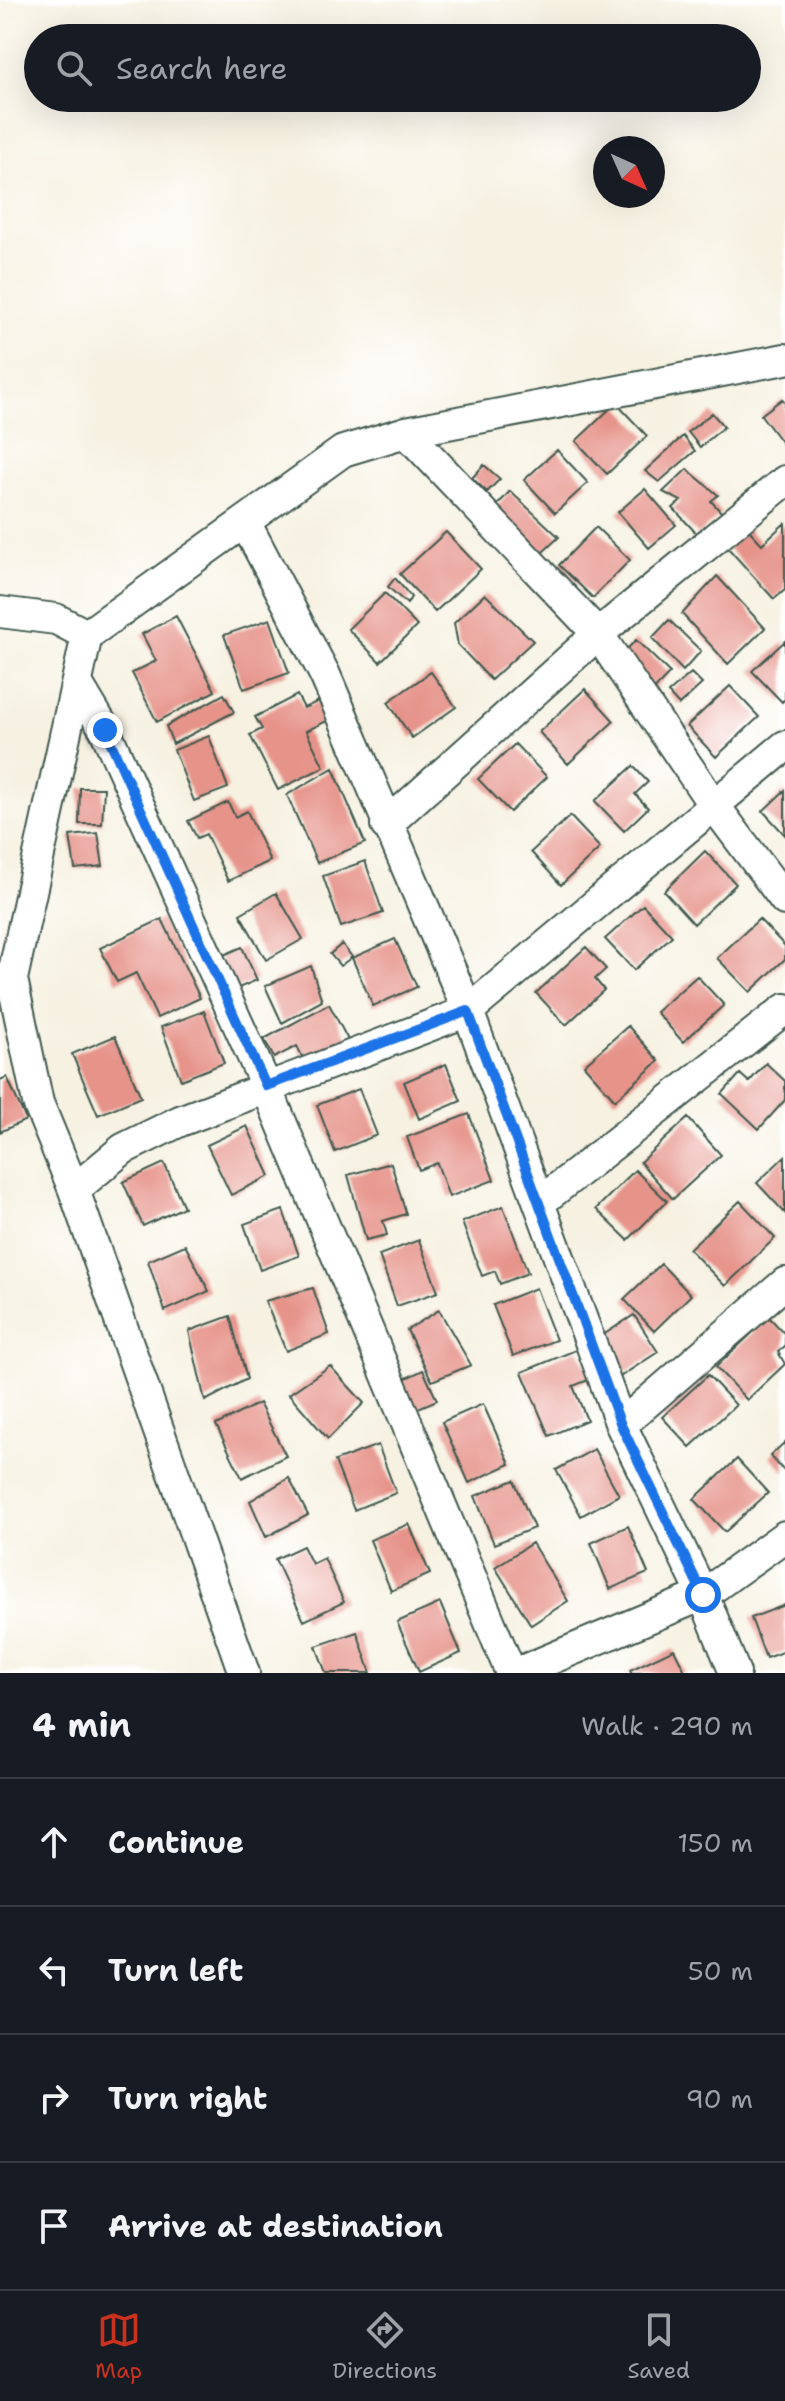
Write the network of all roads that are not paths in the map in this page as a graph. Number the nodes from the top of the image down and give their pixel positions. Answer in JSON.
{"nodes":[{"id":1,"x":785,"y":359,"type":"edge"},
{"id":2,"x":406,"y":432,"type":"junction"},
{"id":3,"x":785,"y":481,"type":"edge"},
{"id":4,"x":245,"y":522,"type":"junction"},
{"id":5,"x":0,"y":612,"type":"edge"},
{"id":6,"x":598,"y":634,"type":"junction"},
{"id":7,"x":87,"y":635,"type":"junction"},
{"id":8,"x":77,"y":683,"type":"junction"},
{"id":9,"x":785,"y":746,"type":"edge"},
{"id":10,"x":713,"y":804,"type":"junction"},
{"id":11,"x":386,"y":825,"type":"junction"},
{"id":12,"x":785,"y":900,"type":"edge"},
{"id":13,"x":785,"y":1009,"type":"edge"},
{"id":14,"x":468,"y":1011,"type":"junction"},
{"id":15,"x":266,"y":1086,"type":"junction"},
{"id":16,"x":74,"y":1190,"type":"junction"},
{"id":17,"x":539,"y":1203,"type":"junction"},
{"id":18,"x":785,"y":1283,"type":"edge"},
{"id":19,"x":621,"y":1425,"type":"junction"},
{"id":20,"x":785,"y":1536,"type":"edge"},
{"id":21,"x":703,"y":1595,"type":"junction"},
{"id":22,"x":244,"y":1673,"type":"edge"},
{"id":23,"x":514,"y":1673,"type":"edge"},
{"id":24,"x":735,"y":1673,"type":"edge"}],
"edges":[{"from":1,"to":2,"type":"street"},
{"from":2,"to":4,"type":"street"},
{"from":2,"to":6,"type":"street"},
{"from":3,"to":6,"type":"street"},
{"from":4,"to":7,"type":"street"},
{"from":4,"to":11,"type":"street"},
{"from":5,"to":7,"type":"street"},
{"from":6,"to":10,"type":"street"},
{"from":6,"to":11,"type":"street"},
{"from":7,"to":8,"type":"street"},
{"from":8,"to":15,"type":"street"},
{"from":8,"to":16,"type":"street"},
{"from":9,"to":10,"type":"street"},
{"from":10,"to":12,"type":"street"},
{"from":10,"to":14,"type":"street"},
{"from":11,"to":14,"type":"street"},
{"from":13,"to":17,"type":"street"},
{"from":14,"to":15,"type":"street"},
{"from":14,"to":17,"type":"street"},
{"from":15,"to":16,"type":"street"},
{"from":15,"to":23,"type":"street"},
{"from":16,"to":22,"type":"street"},
{"from":17,"to":19,"type":"street"},
{"from":18,"to":19,"type":"street"},
{"from":19,"to":21,"type":"street"},
{"from":20,"to":21,"type":"street"},
{"from":21,"to":23,"type":"street"},
{"from":21,"to":24,"type":"street"}]}
